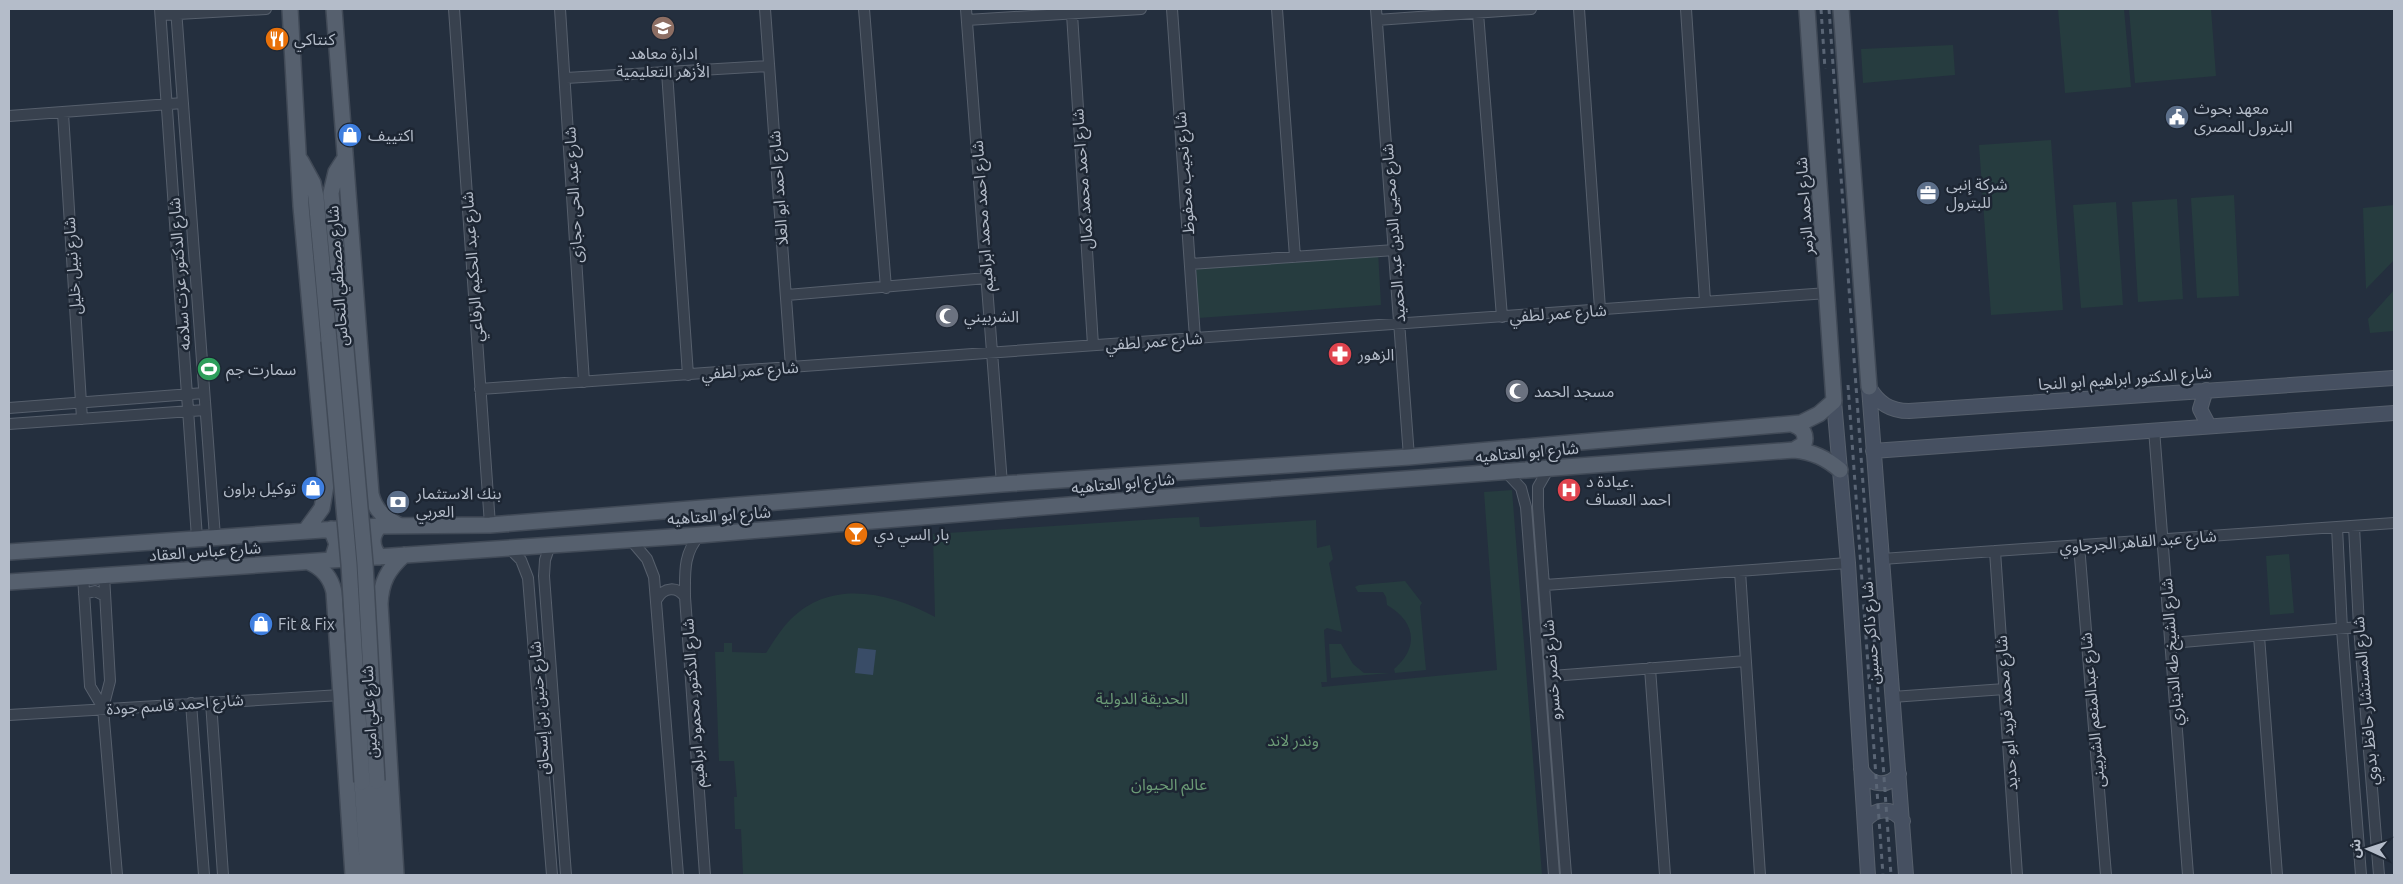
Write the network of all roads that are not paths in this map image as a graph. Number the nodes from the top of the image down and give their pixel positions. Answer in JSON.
{"nodes":[{"id":1,"x":266,"y":9,"type":"edge"},
{"id":2,"x":290,"y":9,"type":"edge"},
{"id":3,"x":334,"y":9,"type":"edge"},
{"id":4,"x":454,"y":9,"type":"edge"},
{"id":5,"x":560,"y":9,"type":"edge"},
{"id":6,"x":765,"y":9,"type":"edge"},
{"id":7,"x":864,"y":9,"type":"edge"},
{"id":8,"x":966,"y":9,"type":"edge"},
{"id":9,"x":1141,"y":9,"type":"edge"},
{"id":10,"x":1172,"y":9,"type":"edge"},
{"id":11,"x":1277,"y":9,"type":"edge"},
{"id":12,"x":1376,"y":9,"type":"edge"},
{"id":13,"x":1532,"y":9,"type":"edge"},
{"id":14,"x":1579,"y":9,"type":"edge"},
{"id":15,"x":1686,"y":9,"type":"edge"},
{"id":16,"x":1807,"y":9,"type":"edge"},
{"id":17,"x":1841,"y":9,"type":"edge"},
{"id":18,"x":160,"y":12,"type":"edge"},
{"id":19,"x":176,"y":12,"type":"edge"},
{"id":20,"x":1478,"y":13,"type":"junction"},
{"id":21,"x":1072,"y":14,"type":"junction"},
{"id":22,"x":967,"y":20,"type":"junction"},
{"id":23,"x":1376,"y":20,"type":"junction"},
{"id":24,"x":769,"y":66,"type":"junction"},
{"id":25,"x":667,"y":72,"type":"junction"},
{"id":26,"x":566,"y":78,"type":"junction"},
{"id":27,"x":183,"y":103,"type":"junction"},
{"id":28,"x":167,"y":104,"type":"junction"},
{"id":29,"x":63,"y":113,"type":"junction"},
{"id":30,"x":9,"y":116,"type":"edge"},
{"id":31,"x":299,"y":158,"type":"junction"},
{"id":32,"x":346,"y":158,"type":"junction"},
{"id":33,"x":1395,"y":250,"type":"junction"},
{"id":34,"x":1295,"y":257,"type":"junction"},
{"id":35,"x":1190,"y":264,"type":"junction"},
{"id":36,"x":987,"y":278,"type":"junction"},
{"id":37,"x":886,"y":288,"type":"junction"},
{"id":38,"x":1828,"y":293,"type":"junction"},
{"id":39,"x":787,"y":295,"type":"junction"},
{"id":40,"x":1705,"y":301,"type":"junction"},
{"id":41,"x":1600,"y":309,"type":"junction"},
{"id":42,"x":1502,"y":317,"type":"junction"},
{"id":43,"x":1400,"y":324,"type":"junction"},
{"id":44,"x":1196,"y":338,"type":"junction"},
{"id":45,"x":1093,"y":345,"type":"junction"},
{"id":46,"x":992,"y":353,"type":"junction"},
{"id":47,"x":791,"y":367,"type":"junction"},
{"id":48,"x":688,"y":374,"type":"junction"},
{"id":49,"x":2394,"y":378,"type":"edge"},
{"id":50,"x":584,"y":382,"type":"junction"},
{"id":51,"x":1869,"y":387,"type":"junction"},
{"id":52,"x":480,"y":389,"type":"junction"},
{"id":53,"x":2206,"y":390,"type":"junction"},
{"id":54,"x":204,"y":393,"type":"junction"},
{"id":55,"x":187,"y":394,"type":"junction"},
{"id":56,"x":1834,"y":401,"type":"junction"},
{"id":57,"x":81,"y":403,"type":"junction"},
{"id":58,"x":9,"y":408,"type":"edge"},
{"id":59,"x":205,"y":410,"type":"junction"},
{"id":60,"x":188,"y":411,"type":"junction"},
{"id":61,"x":2394,"y":413,"type":"edge"},
{"id":62,"x":82,"y":419,"type":"junction"},
{"id":63,"x":9,"y":424,"type":"edge"},
{"id":64,"x":1794,"y":425,"type":"junction"},
{"id":65,"x":2209,"y":426,"type":"junction"},
{"id":66,"x":2154,"y":429,"type":"junction"},
{"id":67,"x":1794,"y":450,"type":"junction"},
{"id":68,"x":1873,"y":451,"type":"junction"},
{"id":69,"x":1409,"y":457,"type":"junction"},
{"id":70,"x":324,"y":460,"type":"junction"},
{"id":71,"x":368,"y":460,"type":"junction"},
{"id":72,"x":1548,"y":468,"type":"junction"},
{"id":73,"x":1840,"y":470,"type":"junction"},
{"id":74,"x":1506,"y":472,"type":"junction"},
{"id":75,"x":1002,"y":484,"type":"junction"},
{"id":76,"x":1526,"y":507,"type":"junction"},
{"id":77,"x":1538,"y":507,"type":"junction"},
{"id":78,"x":2394,"y":523,"type":"edge"},
{"id":79,"x":490,"y":524,"type":"junction"},
{"id":80,"x":380,"y":526,"type":"junction"},
{"id":81,"x":402,"y":526,"type":"junction"},
{"id":82,"x":2354,"y":526,"type":"junction"},
{"id":83,"x":2337,"y":527,"type":"junction"},
{"id":84,"x":331,"y":529,"type":"junction"},
{"id":85,"x":306,"y":530,"type":"junction"},
{"id":86,"x":700,"y":534,"type":"junction"},
{"id":87,"x":215,"y":537,"type":"junction"},
{"id":88,"x":197,"y":538,"type":"junction"},
{"id":89,"x":630,"y":539,"type":"junction"},
{"id":90,"x":2163,"y":540,"type":"junction"},
{"id":91,"x":550,"y":545,"type":"junction"},
{"id":92,"x":2079,"y":546,"type":"junction"},
{"id":93,"x":508,"y":547,"type":"junction"},
{"id":94,"x":1995,"y":551,"type":"junction"},
{"id":95,"x":9,"y":552,"type":"edge"},
{"id":96,"x":404,"y":555,"type":"junction"},
{"id":97,"x":380,"y":557,"type":"junction"},
{"id":98,"x":1882,"y":559,"type":"junction"},
{"id":99,"x":332,"y":560,"type":"junction"},
{"id":100,"x":310,"y":562,"type":"junction"},
{"id":101,"x":1848,"y":563,"type":"junction"},
{"id":102,"x":1740,"y":571,"type":"junction"},
{"id":103,"x":104,"y":575,"type":"junction"},
{"id":104,"x":83,"y":576,"type":"junction"},
{"id":105,"x":544,"y":576,"type":"junction"},
{"id":106,"x":528,"y":578,"type":"junction"},
{"id":107,"x":9,"y":582,"type":"edge"},
{"id":108,"x":1545,"y":585,"type":"junction"},
{"id":109,"x":84,"y":594,"type":"junction"},
{"id":110,"x":105,"y":596,"type":"junction"},
{"id":111,"x":685,"y":597,"type":"junction"},
{"id":112,"x":657,"y":599,"type":"junction"},
{"id":113,"x":2359,"y":627,"type":"junction"},
{"id":114,"x":382,"y":628,"type":"junction"},
{"id":115,"x":2342,"y":629,"type":"junction"},
{"id":116,"x":2259,"y":636,"type":"junction"},
{"id":117,"x":337,"y":637,"type":"junction"},
{"id":118,"x":2170,"y":643,"type":"junction"},
{"id":119,"x":1746,"y":661,"type":"junction"},
{"id":120,"x":1650,"y":668,"type":"junction"},
{"id":121,"x":1552,"y":676,"type":"junction"},
{"id":122,"x":2005,"y":689,"type":"junction"},
{"id":123,"x":341,"y":695,"type":"junction"},
{"id":124,"x":1892,"y":697,"type":"junction"},
{"id":125,"x":211,"y":702,"type":"junction"},
{"id":126,"x":191,"y":703,"type":"junction"},
{"id":127,"x":103,"y":708,"type":"junction"},
{"id":128,"x":9,"y":714,"type":"edge"},
{"id":129,"x":1861,"y":769,"type":"junction"},
{"id":130,"x":1899,"y":774,"type":"junction"},
{"id":131,"x":370,"y":782,"type":"junction"},
{"id":132,"x":1865,"y":821,"type":"junction"},
{"id":133,"x":1903,"y":821,"type":"junction"},
{"id":134,"x":117,"y":875,"type":"edge"},
{"id":135,"x":204,"y":875,"type":"edge"},
{"id":136,"x":224,"y":875,"type":"edge"},
{"id":137,"x":353,"y":875,"type":"edge"},
{"id":138,"x":368,"y":875,"type":"edge"},
{"id":139,"x":382,"y":875,"type":"edge"},
{"id":140,"x":396,"y":875,"type":"edge"},
{"id":141,"x":552,"y":875,"type":"edge"},
{"id":142,"x":566,"y":875,"type":"edge"},
{"id":143,"x":678,"y":875,"type":"edge"},
{"id":144,"x":706,"y":875,"type":"edge"},
{"id":145,"x":1554,"y":875,"type":"edge"},
{"id":146,"x":1566,"y":875,"type":"edge"},
{"id":147,"x":1665,"y":875,"type":"edge"},
{"id":148,"x":1760,"y":875,"type":"edge"},
{"id":149,"x":1868,"y":875,"type":"edge"},
{"id":150,"x":1906,"y":875,"type":"edge"},
{"id":151,"x":2018,"y":875,"type":"edge"},
{"id":152,"x":2106,"y":875,"type":"edge"},
{"id":153,"x":2188,"y":875,"type":"edge"},
{"id":154,"x":2277,"y":875,"type":"edge"},
{"id":155,"x":2361,"y":875,"type":"edge"},
{"id":156,"x":2379,"y":875,"type":"edge"}],
"edges":[{"from":1,"to":19,"type":"street"},
{"from":2,"to":31,"type":"main road","name":"شارع مصطفي النحاس"},
{"from":3,"to":32,"type":"main road","name":"شارع مصطفي النحاس"},
{"from":4,"to":52,"type":"street","name":"شارع عبد الحكيم الرفاعي"},
{"from":5,"to":26,"type":"street","name":"شارع عبد الحى حجازى"},
{"from":6,"to":24,"type":"street","name":"شارع احمد ابو العلا"},
{"from":7,"to":37,"type":"street"},
{"from":8,"to":22,"type":"street","name":"شارع احمد محمد ابراهيم"},
{"from":9,"to":21,"type":"street"},
{"from":10,"to":35,"type":"street","name":"شارع نجيب محفوظ"},
{"from":11,"to":34,"type":"street"},
{"from":12,"to":23,"type":"street","name":"شارع محيى الدين عبد الحميد"},
{"from":13,"to":20,"type":"street"},
{"from":14,"to":41,"type":"street"},
{"from":15,"to":40,"type":"street"},
{"from":16,"to":38,"type":"main road","name":"شارع احمد الزمر"},
{"from":17,"to":51,"type":"main road"},
{"from":18,"to":19,"type":"street"},
{"from":18,"to":28,"type":"street","name":"شارع الدكتور عزت سلامه"},
{"from":19,"to":27,"type":"street","name":"شارع الدكتور عزت سلامه"},
{"from":20,"to":23,"type":"street"},
{"from":20,"to":42,"type":"street"},
{"from":21,"to":22,"type":"street"},
{"from":21,"to":45,"type":"street","name":"شارع احمد محمد كمال"},
{"from":22,"to":36,"type":"street","name":"شارع احمد محمد ابراهيم"},
{"from":23,"to":33,"type":"street","name":"شارع محيى الدين عبد الحميد"},
{"from":24,"to":25,"type":"street"},
{"from":24,"to":39,"type":"street","name":"شارع احمد ابو العلا"},
{"from":25,"to":26,"type":"street"},
{"from":25,"to":48,"type":"street"},
{"from":26,"to":50,"type":"street","name":"شارع عبد الحى حجازى"},
{"from":27,"to":28,"type":"street"},
{"from":27,"to":54,"type":"street","name":"شارع الدكتور عزت سلامه"},
{"from":28,"to":29,"type":"street"},
{"from":28,"to":55,"type":"street","name":"شارع الدكتور عزت سلامه"},
{"from":29,"to":30,"type":"street"},
{"from":29,"to":57,"type":"street","name":"شارع نبيل خليل"},
{"from":31,"to":70,"type":"main road","name":"شارع مصطفي النحاس"},
{"from":31,"to":131,"type":"main road","bridge":true},
{"from":32,"to":71,"type":"main road","name":"شارع مصطفي النحاس"},
{"from":32,"to":131,"type":"main road","bridge":true},
{"from":33,"to":34,"type":"street"},
{"from":33,"to":43,"type":"street","name":"شارع محيى الدين عبد الحميد"},
{"from":34,"to":35,"type":"street"},
{"from":35,"to":44,"type":"street","name":"شارع نجيب محفوظ"},
{"from":36,"to":37,"type":"street"},
{"from":36,"to":46,"type":"street","name":"شارع احمد محمد ابراهيم"},
{"from":37,"to":39,"type":"street"},
{"from":38,"to":40,"type":"street","name":"شارع عمر لطفي"},
{"from":38,"to":56,"type":"main road","name":"شارع احمد الزمر"},
{"from":39,"to":47,"type":"street","name":"شارع احمد ابو العلا"},
{"from":40,"to":41,"type":"street","name":"شارع عمر لطفي"},
{"from":41,"to":42,"type":"street","name":"شارع عمر لطفي"},
{"from":42,"to":43,"type":"street","name":"شارع عمر لطفي"},
{"from":43,"to":44,"type":"street","name":"شارع عمر لطفي"},
{"from":43,"to":69,"type":"street","name":"شارع محيى الدين عبد الحميد"},
{"from":44,"to":45,"type":"street","name":"شارع عمر لطفي"},
{"from":45,"to":46,"type":"street","name":"شارع عمر لطفي"},
{"from":46,"to":47,"type":"street","name":"شارع عمر لطفي"},
{"from":46,"to":75,"type":"street","name":"شارع احمد محمد ابراهيم"},
{"from":47,"to":48,"type":"street","name":"شارع عمر لطفي"},
{"from":48,"to":50,"type":"street","name":"شارع عمر لطفي"},
{"from":49,"to":53,"type":"main road","name":"شارع الدكتور ابراهيم ابو النجا"},
{"from":50,"to":52,"type":"street","name":"شارع عمر لطفي"},
{"from":51,"to":53,"type":"main road","name":"شارع الدكتور ابراهيم ابو النجا"},
{"from":51,"to":68,"type":"main road","name":"شارع ذاكر حسين"},
{"from":52,"to":79,"type":"street","name":"شارع عبد الحكيم الرفاعي"},
{"from":53,"to":65,"type":"main road"},
{"from":54,"to":55,"type":"street"},
{"from":54,"to":59,"type":"street","name":"شارع الدكتور عزت سلامه"},
{"from":55,"to":57,"type":"street"},
{"from":55,"to":60,"type":"street","name":"شارع الدكتور عزت سلامه"},
{"from":56,"to":64,"type":"main road","name":"شارع ابو العتاهيه"},
{"from":56,"to":73,"type":"main road","name":"شارع ذاكر حسين"},
{"from":57,"to":58,"type":"street"},
{"from":57,"to":62,"type":"street","name":"شارع نبيل خليل"},
{"from":59,"to":60,"type":"street"},
{"from":59,"to":87,"type":"street","name":"شارع الدكتور عزت سلامه"},
{"from":60,"to":62,"type":"street"},
{"from":60,"to":88,"type":"street","name":"شارع الدكتور عزت سلامه"},
{"from":61,"to":65,"type":"main road"},
{"from":62,"to":63,"type":"street"},
{"from":64,"to":67,"type":"main road"},
{"from":64,"to":69,"type":"main road","name":"شارع ابو العتاهيه"},
{"from":65,"to":66,"type":"main road"},
{"from":66,"to":68,"type":"main road"},
{"from":66,"to":90,"type":"street","name":"شارع الشيخ طه الديناري"},
{"from":67,"to":72,"type":"main road","name":"شارع ابو العتاهيه"},
{"from":67,"to":73,"type":"main road","name":"شارع ابو العتاهيه"},
{"from":68,"to":98,"type":"main road","name":"شارع ذاكر حسين"},
{"from":69,"to":75,"type":"main road","name":"شارع ابو العتاهيه"},
{"from":70,"to":71,"type":"main road"},
{"from":70,"to":85,"type":"main road","name":"شارع مصطفي النحاس"},
{"from":71,"to":81,"type":"main road","name":"شارع مصطفي النحاس"},
{"from":72,"to":74,"type":"main road","name":"شارع ابو العتاهيه"},
{"from":72,"to":77,"type":"street","name":"شارع نصر خسرو"},
{"from":73,"to":101,"type":"main road","name":"شارع ذاكر حسين"},
{"from":74,"to":76,"type":"street","name":"شارع نصر خسرو"},
{"from":74,"to":86,"type":"main road","name":"شارع ابو العتاهيه"},
{"from":75,"to":79,"type":"main road","name":"شارع ابو العتاهيه"},
{"from":76,"to":77,"type":"street"},
{"from":76,"to":145,"type":"street","name":"شارع نصر خسرو"},
{"from":77,"to":108,"type":"street","name":"شارع نصر خسرو"},
{"from":78,"to":82,"type":"street","name":"شارع عبد القاهر الجرجاوي"},
{"from":79,"to":81,"type":"main road","name":"شارع ابو العتاهيه"},
{"from":80,"to":81,"type":"main road","name":"شارع عباس العقاد"},
{"from":80,"to":84,"type":"main road","name":"شارع عباس العقاد"},
{"from":80,"to":97,"type":"main road"},
{"from":82,"to":83,"type":"street","name":"شارع عبد القاهر الجرجاوي"},
{"from":82,"to":113,"type":"street","name":"شارع المستشار حافظ بدوي"},
{"from":83,"to":90,"type":"street","name":"شارع عبد القاهر الجرجاوي"},
{"from":83,"to":115,"type":"street","name":"شارع المستشار حافظ بدوي"},
{"from":84,"to":85,"type":"main road","name":"شارع عباس العقاد"},
{"from":84,"to":99,"type":"main road"},
{"from":85,"to":87,"type":"main road","name":"شارع عباس العقاد"},
{"from":86,"to":89,"type":"main road","name":"شارع ابو العتاهيه"},
{"from":86,"to":111,"type":"street","name":"شارع الدكتور محمود ابراهيم"},
{"from":87,"to":88,"type":"main road","name":"شارع عباس العقاد"},
{"from":88,"to":95,"type":"main road","name":"شارع عباس العقاد"},
{"from":89,"to":91,"type":"main road","name":"شارع ابو العتاهيه"},
{"from":89,"to":112,"type":"street","name":"شارع الدكتور محمود ابراهيم"},
{"from":90,"to":92,"type":"street","name":"شارع عبد القاهر الجرجاوي"},
{"from":90,"to":118,"type":"street","name":"شارع الشيخ طه الديناري"},
{"from":91,"to":93,"type":"main road","name":"شارع ابو العتاهيه"},
{"from":91,"to":105,"type":"street","name":"شارع حنين بن إسحاق"},
{"from":92,"to":94,"type":"street","name":"شارع عبد القاهر الجرجاوي"},
{"from":92,"to":152,"type":"street","name":"شارع عبدالمنعم الشربينى"},
{"from":93,"to":96,"type":"main road","name":"شارع ابو العتاهيه"},
{"from":93,"to":106,"type":"street","name":"شارع حنين بن إسحاق"},
{"from":94,"to":98,"type":"street","name":"شارع عبد القاهر الجرجاوي"},
{"from":94,"to":122,"type":"street","name":"شارع محمد فريد ابو حديد"},
{"from":96,"to":97,"type":"main road","name":"شارع عباس العقاد"},
{"from":96,"to":114,"type":"main road","name":"شارع علي امين"},
{"from":97,"to":99,"type":"main road","name":"شارع عباس العقاد"},
{"from":98,"to":124,"type":"main road","name":"شارع ذاكر حسين"},
{"from":99,"to":100,"type":"main road","name":"شارع عباس العقاد"},
{"from":100,"to":103,"type":"main road","name":"شارع عباس العقاد"},
{"from":100,"to":117,"type":"main road","name":"شارع علي امين"},
{"from":101,"to":102,"type":"street"},
{"from":101,"to":129,"type":"main road","name":"شارع ذاكر حسين"},
{"from":102,"to":108,"type":"street"},
{"from":102,"to":119,"type":"street"},
{"from":103,"to":104,"type":"main road","name":"شارع عباس العقاد"},
{"from":103,"to":110,"type":"street"},
{"from":104,"to":107,"type":"main road","name":"شارع عباس العقاد"},
{"from":104,"to":109,"type":"street"},
{"from":105,"to":106,"type":"street"},
{"from":105,"to":142,"type":"street","name":"شارع حنين بن إسحاق"},
{"from":106,"to":141,"type":"street","name":"شارع حنين بن إسحاق"},
{"from":108,"to":121,"type":"street","name":"شارع نصر خسرو"},
{"from":109,"to":110,"type":"street"},
{"from":109,"to":127,"type":"street"},
{"from":110,"to":127,"type":"street"},
{"from":111,"to":112,"type":"street"},
{"from":111,"to":144,"type":"street","name":"شارع الدكتور محمود ابراهيم"},
{"from":112,"to":143,"type":"street","name":"شارع الدكتور محمود ابراهيم"},
{"from":113,"to":115,"type":"street"},
{"from":113,"to":156,"type":"street","name":"شارع المستشار حافظ بدوي"},
{"from":114,"to":117,"type":"main road"},
{"from":114,"to":140,"type":"main road","name":"شارع علي امين"},
{"from":115,"to":116,"type":"street"},
{"from":115,"to":155,"type":"street","name":"شارع المستشار حافظ بدوي"},
{"from":116,"to":118,"type":"street"},
{"from":116,"to":154,"type":"street"},
{"from":117,"to":123,"type":"main road","name":"شارع علي امين"},
{"from":118,"to":153,"type":"street","name":"شارع الشيخ طه الديناري"},
{"from":119,"to":120,"type":"street"},
{"from":119,"to":148,"type":"street"},
{"from":120,"to":121,"type":"street"},
{"from":120,"to":147,"type":"street"},
{"from":121,"to":146,"type":"street","name":"شارع نصر خسرو"},
{"from":122,"to":124,"type":"street"},
{"from":122,"to":151,"type":"street","name":"شارع محمد فريد ابو حديد"},
{"from":123,"to":125,"type":"street","name":"شارع احمد قاسم جودة"},
{"from":123,"to":137,"type":"main road","name":"شارع علي امين"},
{"from":124,"to":130,"type":"main road","name":"شارع ذاكر حسين"},
{"from":125,"to":126,"type":"street","name":"شارع احمد قاسم جودة"},
{"from":125,"to":136,"type":"street"},
{"from":126,"to":127,"type":"street","name":"شارع احمد قاسم جودة"},
{"from":126,"to":135,"type":"street"},
{"from":127,"to":128,"type":"street","name":"شارع احمد قاسم جودة"},
{"from":127,"to":134,"type":"street"},
{"from":129,"to":130,"type":"main road"},
{"from":129,"to":132,"type":"main road","name":"شارع ذاكر حسين"},
{"from":130,"to":133,"type":"main road","name":"شارع ذاكر حسين"},
{"from":131,"to":138,"type":"main road"},
{"from":131,"to":139,"type":"main road"},
{"from":132,"to":133,"type":"main road"},
{"from":132,"to":149,"type":"main road","name":"شارع ذاكر حسين"},
{"from":133,"to":150,"type":"main road","name":"شارع ذاكر حسين"}]}
